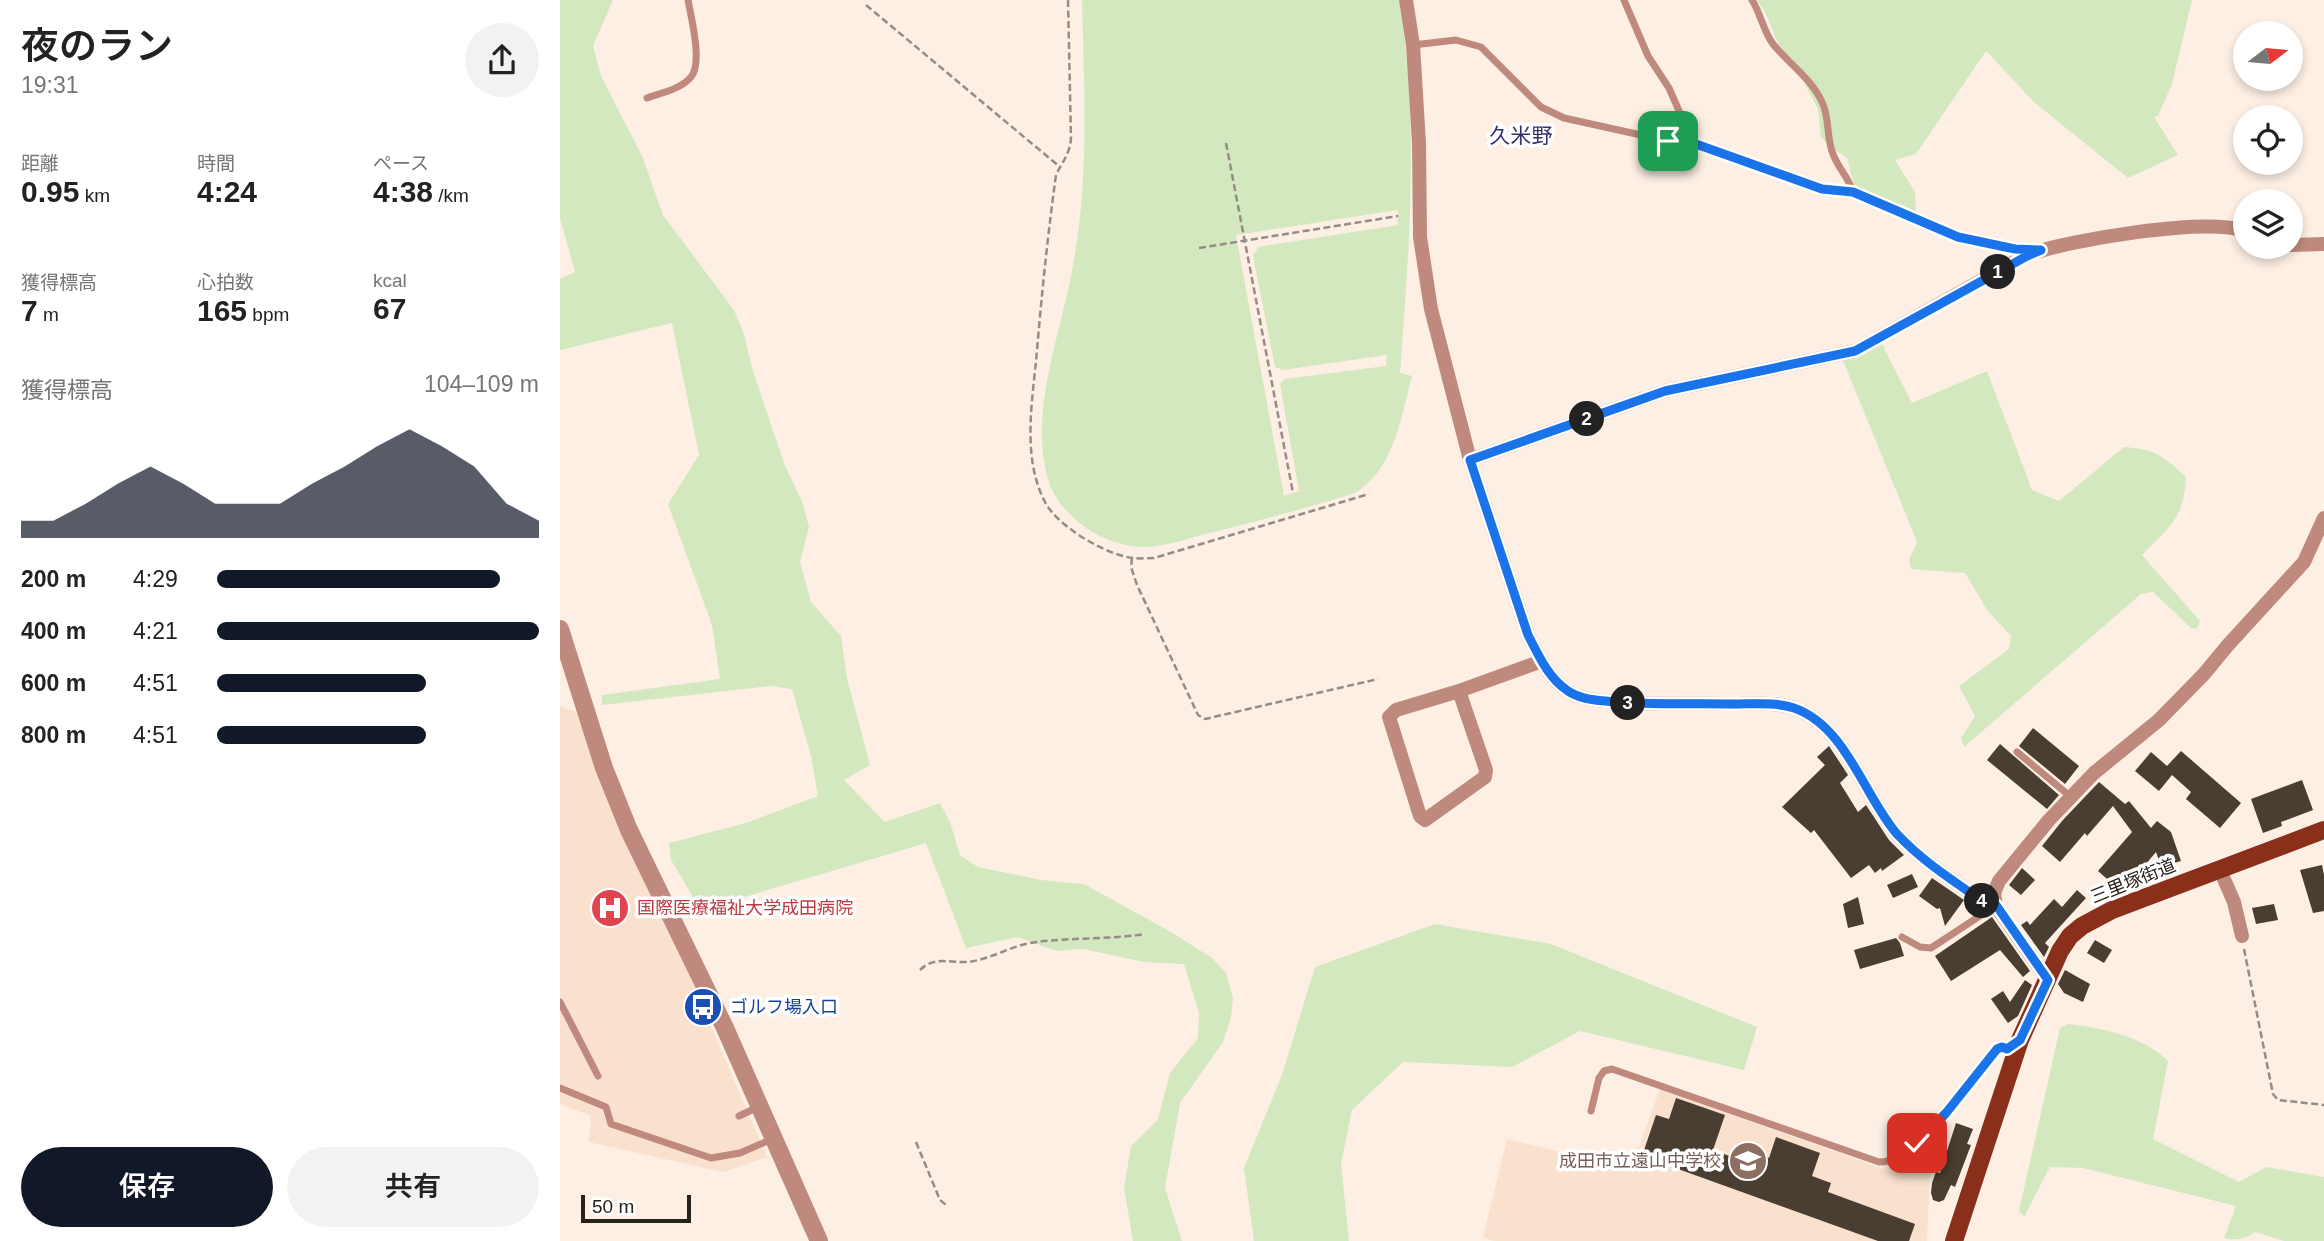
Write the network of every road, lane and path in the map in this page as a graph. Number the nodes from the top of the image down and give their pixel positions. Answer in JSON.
{"nodes":[{"id":1,"x":688,"y":0,"type":"edge"},
{"id":2,"x":1069,"y":0,"type":"edge"},
{"id":3,"x":1406,"y":0,"type":"edge"},
{"id":4,"x":1624,"y":0,"type":"edge"},
{"id":5,"x":1752,"y":0,"type":"edge"},
{"id":6,"x":866,"y":5,"type":"dead end"},
{"id":7,"x":1413,"y":45,"type":"junction"},
{"id":8,"x":647,"y":98,"type":"dead end"},
{"id":9,"x":1226,"y":143,"type":"dead end"},
{"id":10,"x":1693,"y":143,"type":"junction"},
{"id":11,"x":1060,"y":167,"type":"junction"},
{"id":12,"x":1853,"y":192,"type":"junction"},
{"id":13,"x":1398,"y":216,"type":"dead end"},
{"id":14,"x":2233,"y":229,"type":"edge"},
{"id":15,"x":1245,"y":241,"type":"junction"},
{"id":16,"x":2324,"y":244,"type":"edge"},
{"id":17,"x":2303,"y":245,"type":"edge"},
{"id":18,"x":1199,"y":248,"type":"dead end"},
{"id":19,"x":2041,"y":250,"type":"junction"},
{"id":20,"x":1470,"y":460,"type":"junction"},
{"id":21,"x":1293,"y":493,"type":"dead end"},
{"id":22,"x":1369,"y":494,"type":"dead end"},
{"id":23,"x":2324,"y":518,"type":"edge"},
{"id":24,"x":1132,"y":558,"type":"junction"},
{"id":25,"x":560,"y":629,"type":"edge"},
{"id":26,"x":1542,"y":661,"type":"junction"},
{"id":27,"x":566,"y":671,"type":"edge"},
{"id":28,"x":1378,"y":679,"type":"dead end"},
{"id":29,"x":1459,"y":691,"type":"junction"},
{"id":30,"x":2017,"y":752,"type":"dead end"},
{"id":31,"x":2071,"y":797,"type":"junction"},
{"id":32,"x":2324,"y":830,"type":"edge"},
{"id":33,"x":2220,"y":870,"type":"junction"},
{"id":34,"x":1996,"y":905,"type":"junction"},
{"id":35,"x":1144,"y":934,"type":"dead end"},
{"id":36,"x":2242,"y":936,"type":"joint"},
{"id":37,"x":1902,"y":937,"type":"dead end"},
{"id":38,"x":920,"y":970,"type":"dead end"},
{"id":39,"x":2048,"y":980,"type":"junction"},
{"id":40,"x":560,"y":1002,"type":"edge"},
{"id":41,"x":2020,"y":1040,"type":"junction"},
{"id":42,"x":598,"y":1076,"type":"dead end"},
{"id":43,"x":560,"y":1088,"type":"edge"},
{"id":44,"x":2324,"y":1105,"type":"edge"},
{"id":45,"x":758,"y":1107,"type":"junction"},
{"id":46,"x":1591,"y":1111,"type":"dead end"},
{"id":47,"x":739,"y":1116,"type":"dead end"},
{"id":48,"x":772,"y":1139,"type":"junction"},
{"id":49,"x":916,"y":1142,"type":"dead end"},
{"id":50,"x":946,"y":1205,"type":"dead end"},
{"id":51,"x":819,"y":1241,"type":"edge"},
{"id":52,"x":1954,"y":1241,"type":"edge"}],
"edges":[{"from":1,"to":8,"type":"lane"},
{"from":2,"to":11,"type":"path"},
{"from":3,"to":7,"type":"street"},
{"from":4,"to":10,"type":"lane"},
{"from":5,"to":12,"type":"lane"},
{"from":6,"to":11,"type":"path"},
{"from":7,"to":10,"type":"lane"},
{"from":7,"to":20,"type":"street"},
{"from":9,"to":15,"type":"path"},
{"from":10,"to":12,"type":"lane"},
{"from":11,"to":24,"type":"path"},
{"from":12,"to":19,"type":"lane"},
{"from":13,"to":15,"type":"path"},
{"from":14,"to":19,"type":"street"},
{"from":15,"to":18,"type":"path"},
{"from":15,"to":21,"type":"path"},
{"from":16,"to":17,"type":"street"},
{"from":19,"to":20,"type":"street"},
{"from":20,"to":26,"type":"street"},
{"from":22,"to":24,"type":"path"},
{"from":23,"to":31,"type":"street"},
{"from":24,"to":28,"type":"path"},
{"from":25,"to":27,"type":"street"},
{"from":26,"to":29,"type":"street"},
{"from":26,"to":34,"type":"street"},
{"from":27,"to":45,"type":"street"},
{"from":29,"to":29,"type":"street"},
{"from":30,"to":31,"type":"lane"},
{"from":31,"to":34,"type":"street"},
{"from":32,"to":33,"type":"main road","name":"三里塚街道"},
{"from":33,"to":36,"type":"street"},
{"from":33,"to":39,"type":"main road","name":"三里塚街道"},
{"from":34,"to":37,"type":"lane"},
{"from":34,"to":39,"type":"street"},
{"from":35,"to":38,"type":"path"},
{"from":36,"to":44,"type":"path"},
{"from":39,"to":41,"type":"main road","name":"三里塚街道"},
{"from":40,"to":42,"type":"lane"},
{"from":41,"to":46,"type":"lane"},
{"from":41,"to":52,"type":"main road","name":"三里塚街道"},
{"from":43,"to":48,"type":"lane"},
{"from":45,"to":47,"type":"lane"},
{"from":45,"to":48,"type":"street"},
{"from":48,"to":51,"type":"street"},
{"from":49,"to":50,"type":"path"}]}
